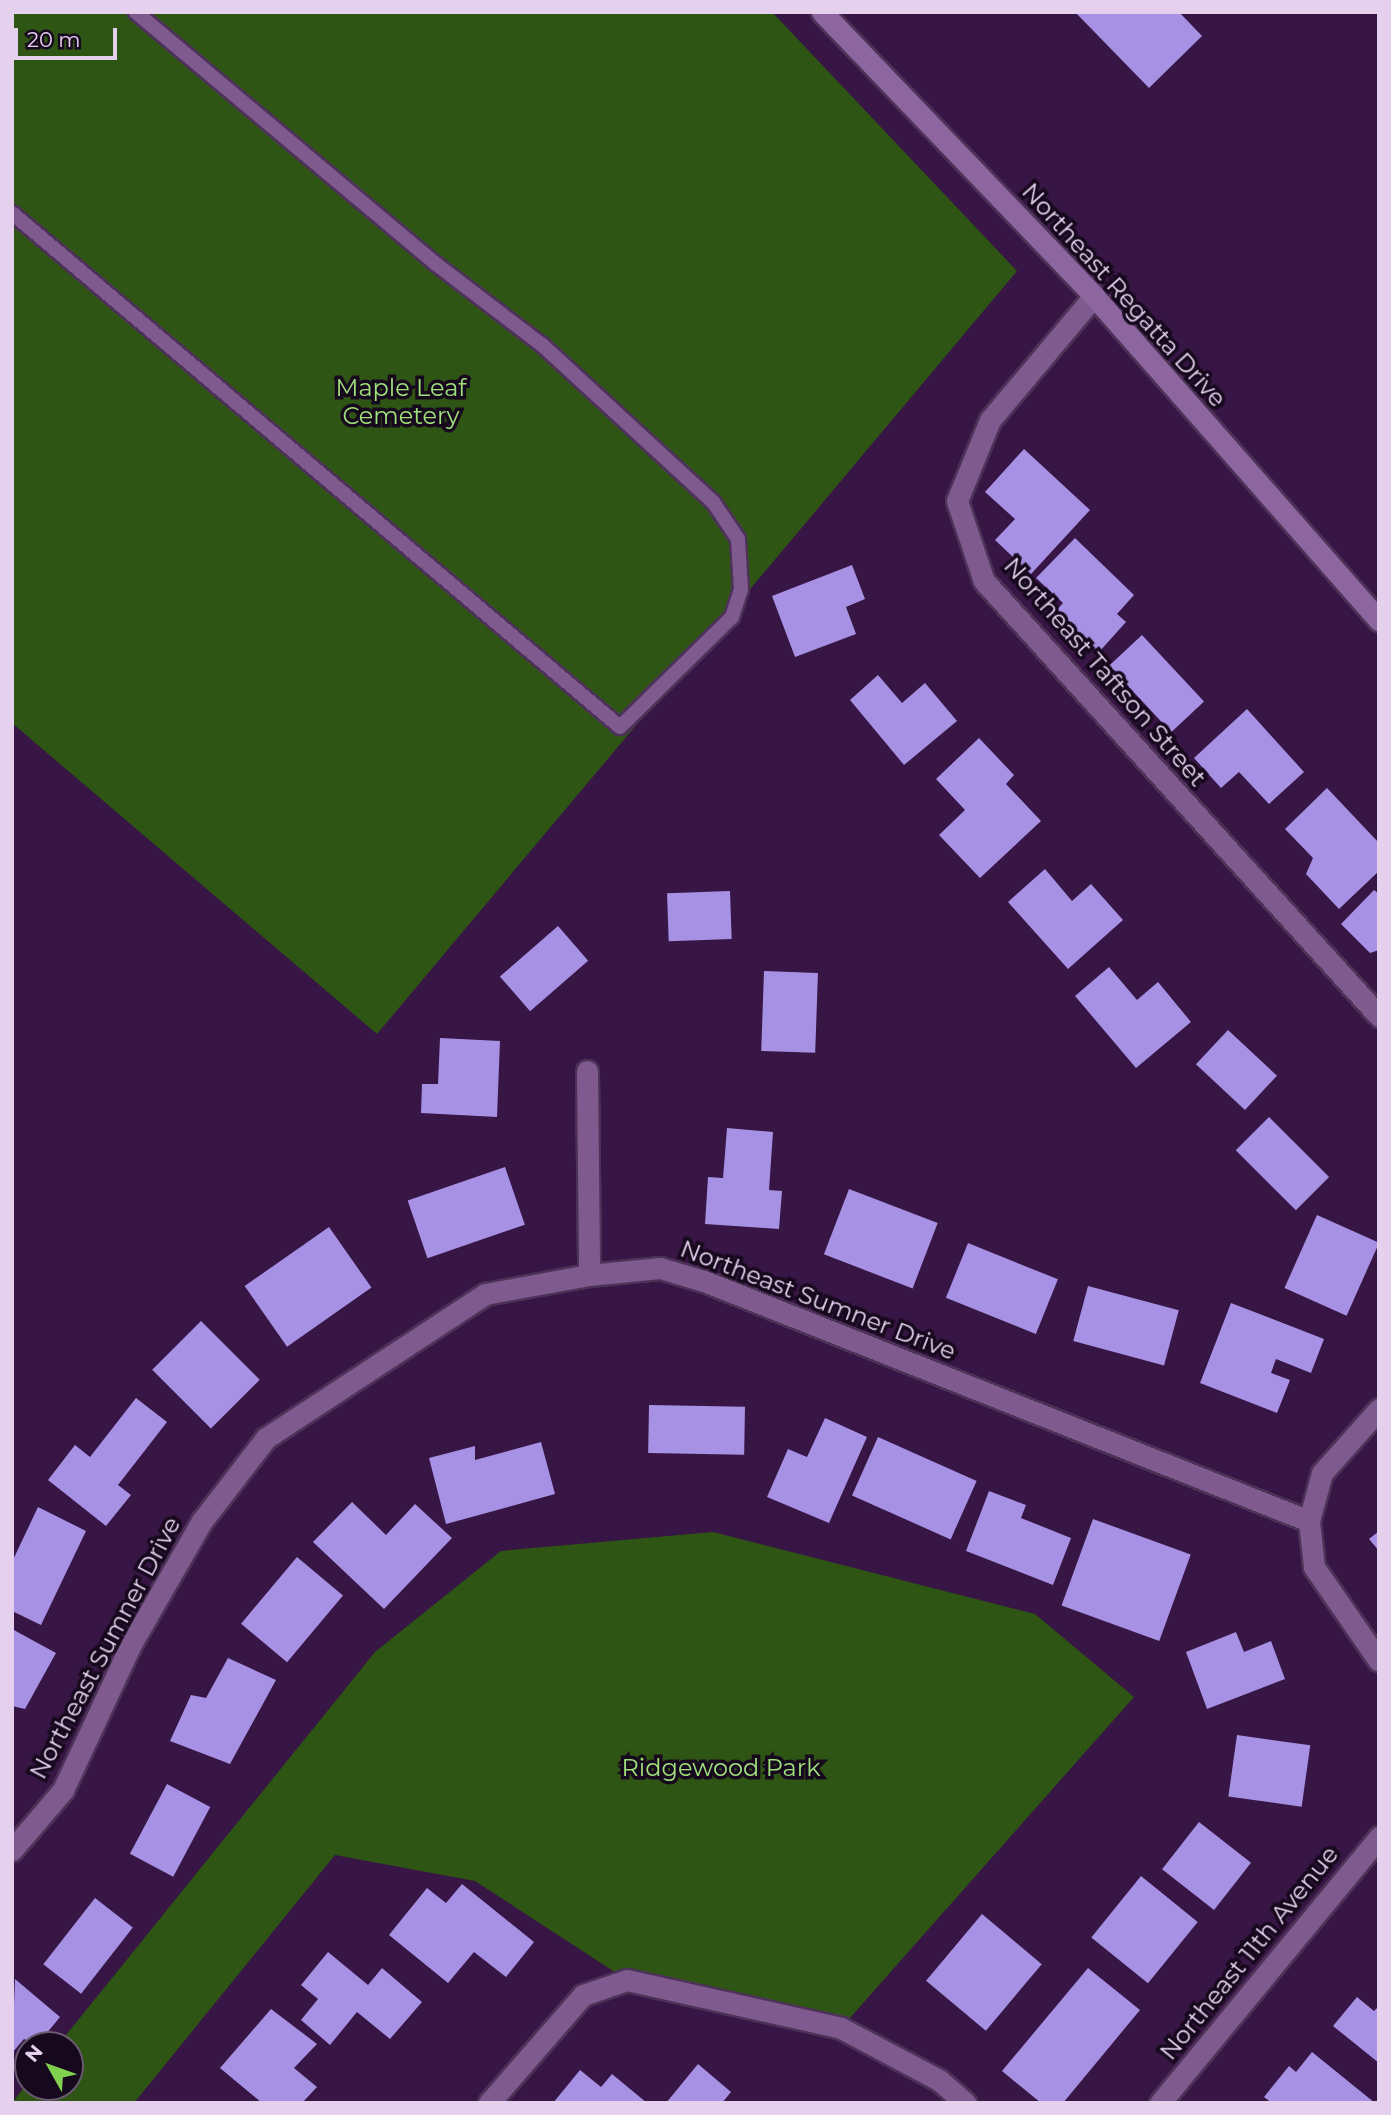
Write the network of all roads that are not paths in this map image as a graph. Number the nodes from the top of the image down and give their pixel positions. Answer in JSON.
{"nodes":[{"id":1,"x":136,"y":12,"type":"edge"},
{"id":2,"x":822,"y":12,"type":"edge"},
{"id":3,"x":12,"y":213,"type":"edge"},
{"id":4,"x":1094,"y":296,"type":"junction"},
{"id":5,"x":1379,"y":620,"type":"edge"},
{"id":6,"x":1379,"y":1016,"type":"edge"},
{"id":7,"x":587,"y":1071,"type":"dead end"},
{"id":8,"x":589,"y":1275,"type":"junction"},
{"id":9,"x":1379,"y":1409,"type":"edge"},
{"id":10,"x":1310,"y":1521,"type":"junction"},
{"id":11,"x":1379,"y":1661,"type":"edge"},
{"id":12,"x":1379,"y":1837,"type":"edge"},
{"id":13,"x":14,"y":1844,"type":"edge"},
{"id":14,"x":489,"y":2103,"type":"edge"},
{"id":15,"x":965,"y":2103,"type":"edge"},
{"id":16,"x":1160,"y":2103,"type":"edge"}],
"edges":[{"from":1,"to":3,"type":"lane"},
{"from":2,"to":4,"type":"main road","name":"Northeast Regatta Drive"},
{"from":4,"to":5,"type":"main road","name":"Northeast Regatta Drive"},
{"from":4,"to":6,"type":"street","name":"Northeast Taftson Street"},
{"from":7,"to":8,"type":"street"},
{"from":8,"to":10,"type":"street","name":"Northeast Sumner Drive"},
{"from":8,"to":13,"type":"street","name":"Northeast Sumner Drive"},
{"from":9,"to":10,"type":"street"},
{"from":10,"to":11,"type":"street"},
{"from":12,"to":16,"type":"street","name":"Northeast 11th Avenue"},
{"from":14,"to":15,"type":"street"}]}
